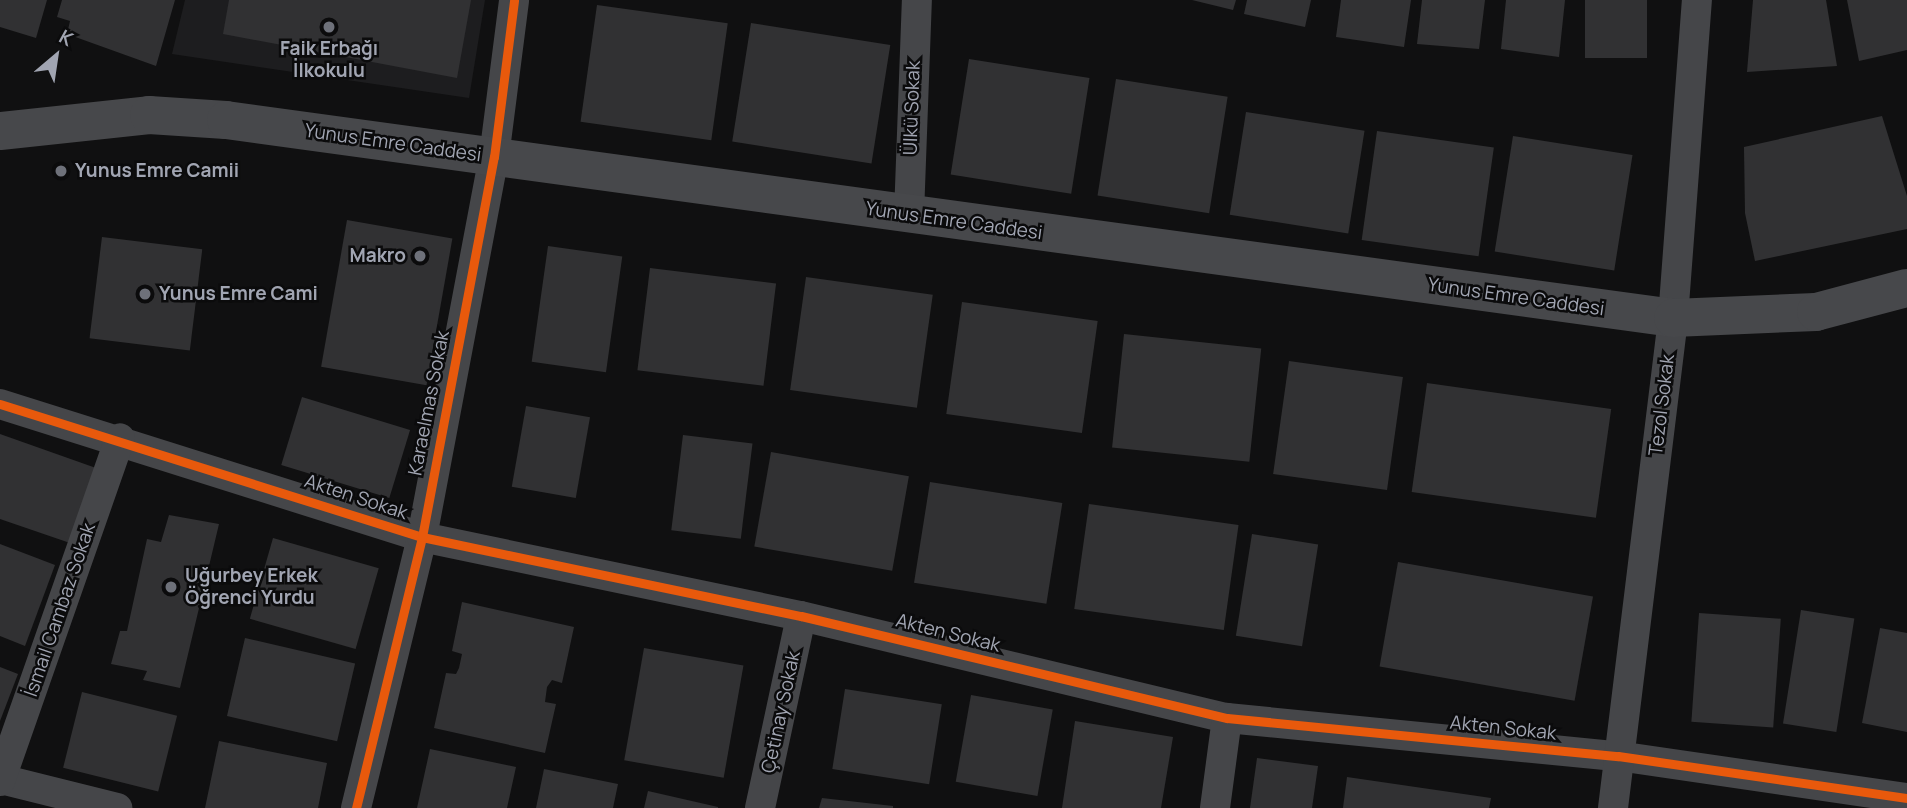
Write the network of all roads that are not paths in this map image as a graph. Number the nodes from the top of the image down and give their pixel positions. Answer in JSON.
{"nodes":[{"id":1,"x":514,"y":0,"type":"edge"},
{"id":2,"x":917,"y":0,"type":"edge"},
{"id":3,"x":1697,"y":0,"type":"edge"},
{"id":4,"x":0,"y":131,"type":"edge"},
{"id":5,"x":494,"y":157,"type":"junction"},
{"id":6,"x":909,"y":215,"type":"junction"},
{"id":7,"x":1907,"y":288,"type":"edge"},
{"id":8,"x":1673,"y":318,"type":"junction"},
{"id":9,"x":0,"y":404,"type":"edge"},
{"id":10,"x":120,"y":439,"type":"junction"},
{"id":11,"x":422,"y":537,"type":"junction"},
{"id":12,"x":801,"y":616,"type":"junction"},
{"id":13,"x":1227,"y":718,"type":"junction"},
{"id":14,"x":1618,"y":756,"type":"junction"},
{"id":15,"x":1,"y":780,"type":"edge"},
{"id":16,"x":1907,"y":798,"type":"edge"},
{"id":17,"x":117,"y":808,"type":"edge"},
{"id":18,"x":356,"y":808,"type":"edge"},
{"id":19,"x":760,"y":808,"type":"edge"},
{"id":20,"x":1215,"y":808,"type":"edge"},
{"id":21,"x":1613,"y":808,"type":"edge"}],
"edges":[{"from":1,"to":5,"type":"street","name":"Karaelmas Sokak"},
{"from":2,"to":6,"type":"street","name":"Ülkü Sokak"},
{"from":3,"to":8,"type":"street","name":"Tezol Sokak"},
{"from":4,"to":5,"type":"main road","name":"Yunus Emre Caddesi"},
{"from":5,"to":6,"type":"main road","name":"Yunus Emre Caddesi"},
{"from":5,"to":11,"type":"street","name":"Karaelmas Sokak"},
{"from":6,"to":8,"type":"main road","name":"Yunus Emre Caddesi"},
{"from":7,"to":8,"type":"main road","name":"Yunus Emre Caddesi"},
{"from":8,"to":14,"type":"street","name":"Tezol Sokak"},
{"from":9,"to":10,"type":"street","name":"Akten Sokak"},
{"from":10,"to":11,"type":"street","name":"Akten Sokak"},
{"from":10,"to":15,"type":"street","name":"İsmail Cambaz Sokak"},
{"from":11,"to":12,"type":"street","name":"Akten Sokak"},
{"from":11,"to":18,"type":"street","name":"Karaelmas Sokak"},
{"from":12,"to":13,"type":"street","name":"Akten Sokak"},
{"from":12,"to":19,"type":"street","name":"Çetinay Sokak"},
{"from":13,"to":14,"type":"street","name":"Akten Sokak"},
{"from":13,"to":20,"type":"street"},
{"from":14,"to":16,"type":"street","name":"Akten Sokak"},
{"from":14,"to":21,"type":"street","name":"Tezol Sokak"},
{"from":15,"to":17,"type":"street"}]}
